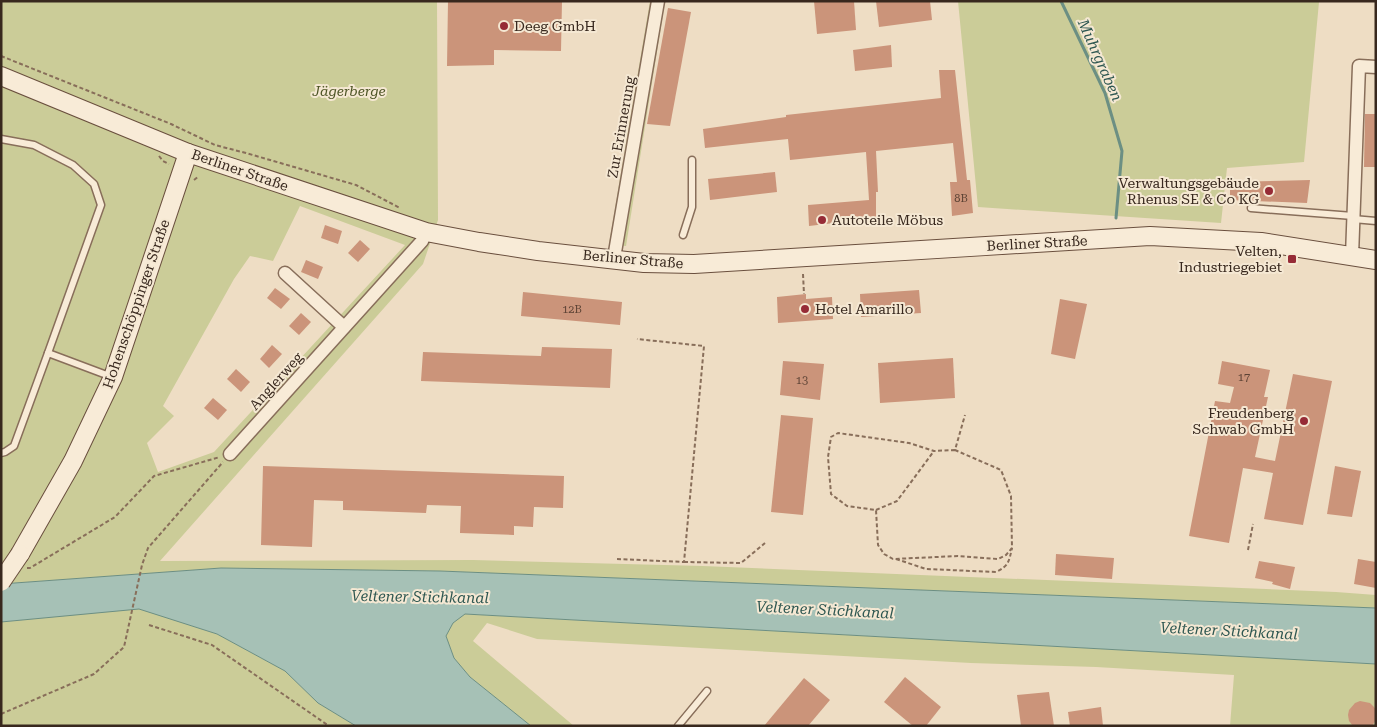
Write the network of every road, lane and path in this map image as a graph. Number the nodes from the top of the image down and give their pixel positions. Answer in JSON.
{"nodes":[{"id":1,"x":658,"y":1,"type":"edge"},
{"id":2,"x":1,"y":56,"type":"edge"},
{"id":3,"x":1376,"y":67,"type":"edge"},
{"id":4,"x":1,"y":76,"type":"edge"},
{"id":5,"x":1,"y":139,"type":"edge"},
{"id":6,"x":188,"y":153,"type":"junction"},
{"id":7,"x":692,"y":160,"type":"dead end"},
{"id":8,"x":400,"y":208,"type":"dead end"},
{"id":9,"x":1251,"y":208,"type":"dead end"},
{"id":10,"x":1353,"y":217,"type":"junction"},
{"id":11,"x":1376,"y":221,"type":"edge"},
{"id":12,"x":426,"y":232,"type":"junction"},
{"id":13,"x":683,"y":234,"type":"dead end"},
{"id":14,"x":1352,"y":256,"type":"junction"},
{"id":15,"x":614,"y":258,"type":"junction"},
{"id":16,"x":1376,"y":260,"type":"edge"},
{"id":17,"x":285,"y":273,"type":"dead end"},
{"id":18,"x":803,"y":274,"type":"dead end"},
{"id":19,"x":804,"y":294,"type":"dead end"},
{"id":20,"x":344,"y":327,"type":"junction"},
{"id":21,"x":636,"y":340,"type":"dead end"},
{"id":22,"x":48,"y":354,"type":"junction"},
{"id":23,"x":113,"y":377,"type":"junction"},
{"id":24,"x":965,"y":415,"type":"dead end"},
{"id":25,"x":955,"y":450,"type":"junction"},
{"id":26,"x":934,"y":451,"type":"junction"},
{"id":27,"x":1,"y":453,"type":"edge"},
{"id":28,"x":230,"y":454,"type":"junction"},
{"id":29,"x":876,"y":510,"type":"junction"},
{"id":30,"x":1253,"y":524,"type":"dead end"},
{"id":31,"x":765,"y":543,"type":"dead end"},
{"id":32,"x":1012,"y":548,"type":"junction"},
{"id":33,"x":1248,"y":550,"type":"dead end"},
{"id":34,"x":617,"y":559,"type":"dead end"},
{"id":35,"x":893,"y":559,"type":"junction"},
{"id":36,"x":20,"y":561,"type":"junction"},
{"id":37,"x":684,"y":562,"type":"junction"},
{"id":38,"x":1,"y":582,"type":"edge"},
{"id":39,"x":149,"y":625,"type":"dead end"},
{"id":40,"x":707,"y":691,"type":"dead end"},
{"id":41,"x":1,"y":714,"type":"edge"},
{"id":42,"x":329,"y":726,"type":"edge"},
{"id":43,"x":678,"y":726,"type":"edge"}],
"edges":[{"from":1,"to":15,"type":"street","name":"Zur Erinnerung"},
{"from":2,"to":8,"type":"path"},
{"from":3,"to":10,"type":"street"},
{"from":4,"to":6,"type":"main road","name":"Berliner Straße"},
{"from":5,"to":22,"type":"lane"},
{"from":6,"to":12,"type":"main road","name":"Berliner Straße"},
{"from":6,"to":23,"type":"main road","name":"Hohenschöppinger Straße"},
{"from":7,"to":13,"type":"lane"},
{"from":9,"to":10,"type":"lane"},
{"from":10,"to":11,"type":"lane"},
{"from":10,"to":14,"type":"street"},
{"from":12,"to":15,"type":"main road","name":"Berliner Straße"},
{"from":12,"to":20,"type":"street","name":"Anglerweg"},
{"from":14,"to":15,"type":"main road","name":"Berliner Straße"},
{"from":14,"to":16,"type":"main road","name":"Berliner Straße"},
{"from":17,"to":20,"type":"street"},
{"from":18,"to":19,"type":"path"},
{"from":20,"to":28,"type":"street","name":"Anglerweg"},
{"from":21,"to":37,"type":"path"},
{"from":22,"to":23,"type":"lane"},
{"from":22,"to":27,"type":"lane"},
{"from":23,"to":36,"type":"main road","name":"Hohenschöppinger Straße"},
{"from":24,"to":25,"type":"path"},
{"from":25,"to":26,"type":"path"},
{"from":25,"to":32,"type":"path"},
{"from":26,"to":29,"type":"path"},
{"from":26,"to":29,"type":"path"},
{"from":28,"to":36,"type":"path"},
{"from":28,"to":41,"type":"path"},
{"from":29,"to":35,"type":"path"},
{"from":30,"to":33,"type":"path"},
{"from":31,"to":37,"type":"path"},
{"from":32,"to":35,"type":"path"},
{"from":32,"to":35,"type":"path"},
{"from":34,"to":37,"type":"path"},
{"from":36,"to":38,"type":"main road","name":"Hohenschöppinger Straße","bridge":true},
{"from":39,"to":42,"type":"path"},
{"from":40,"to":43,"type":"lane"}]}
